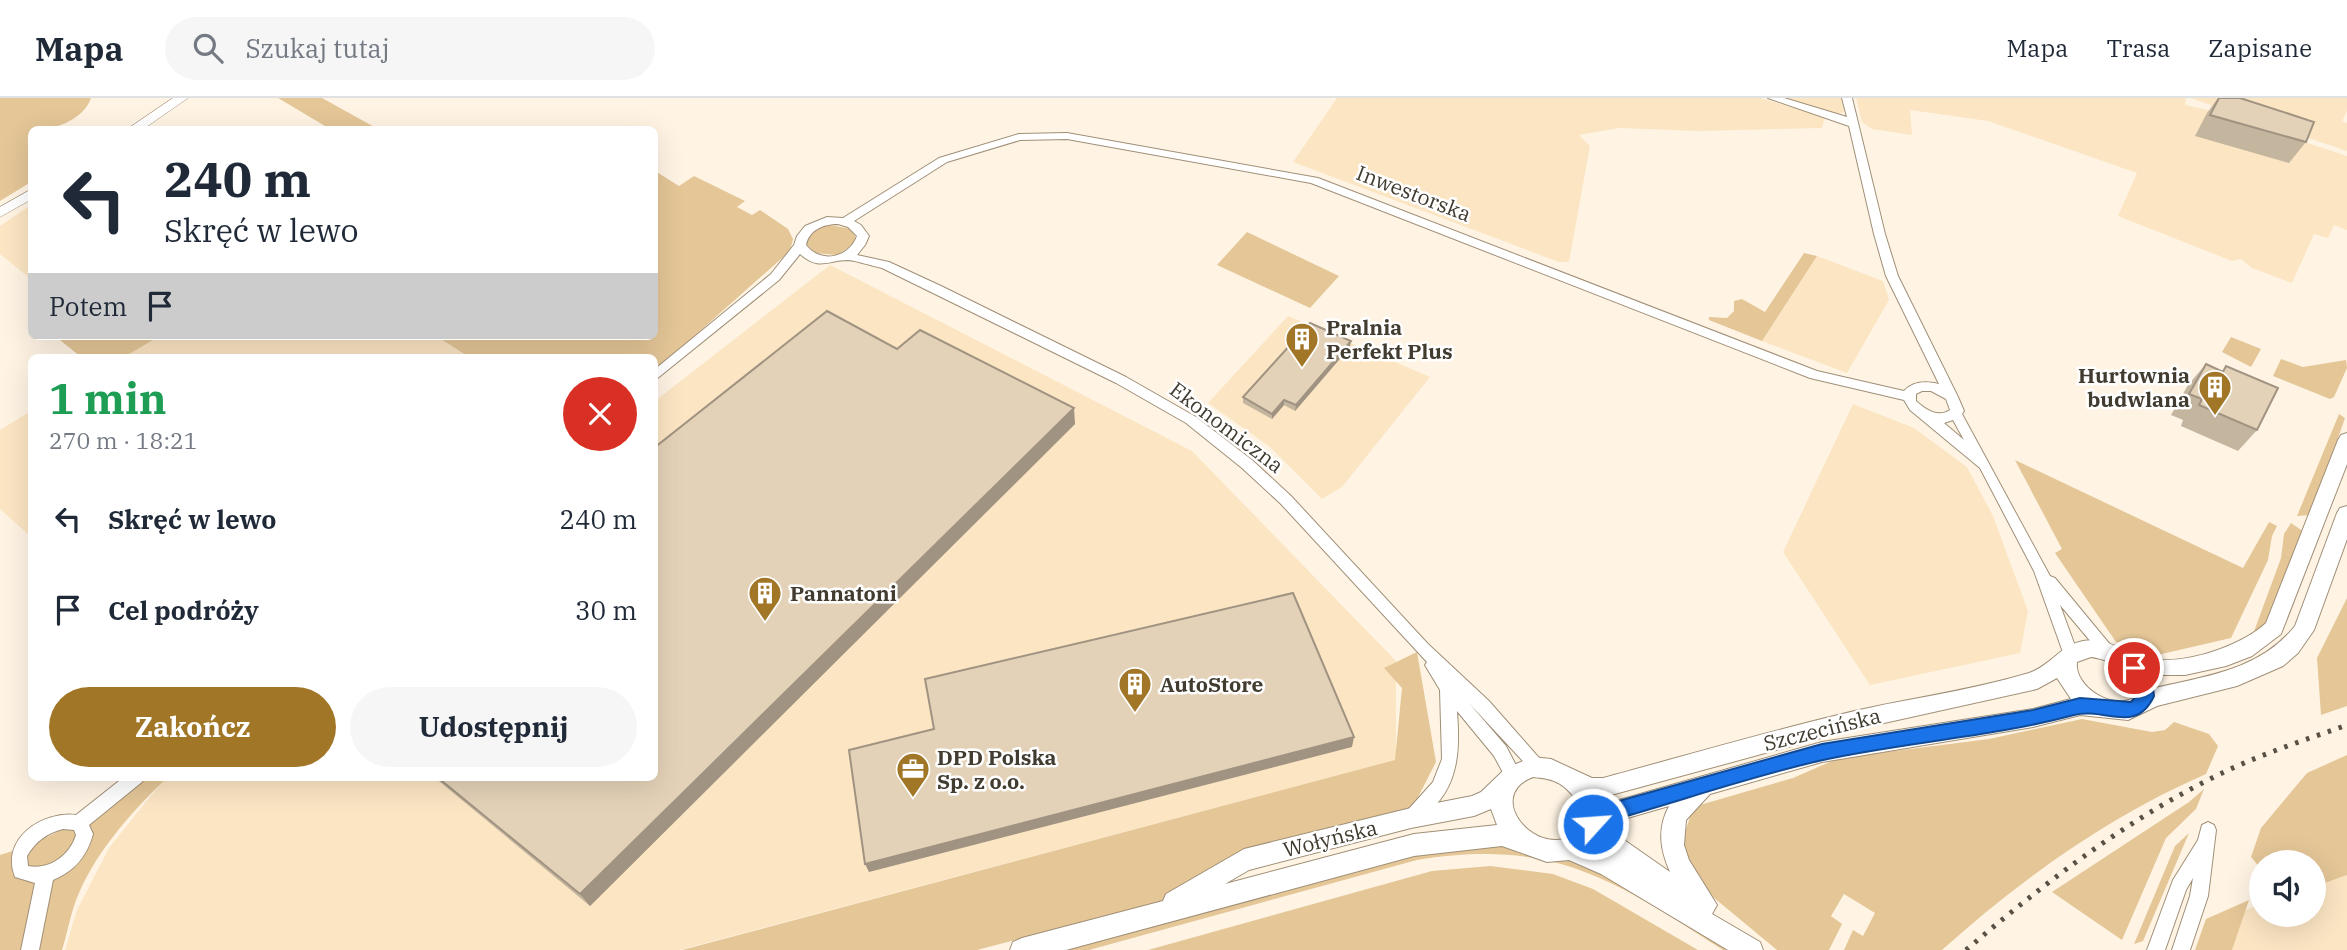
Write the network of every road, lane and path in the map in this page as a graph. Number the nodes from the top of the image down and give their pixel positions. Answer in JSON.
{"nodes":[{"id":1,"x":182,"y":98,"type":"edge"},
{"id":2,"x":1773,"y":98,"type":"edge"},
{"id":3,"x":1847,"y":98,"type":"edge"},
{"id":4,"x":1854,"y":124,"type":"junction"},
{"id":5,"x":138,"y":126,"type":"edge"},
{"id":6,"x":894,"y":193,"type":"junction"},
{"id":7,"x":28,"y":195,"type":"edge"},
{"id":8,"x":0,"y":212,"type":"edge"},
{"id":9,"x":846,"y":221,"type":"junction"},
{"id":10,"x":862,"y":231,"type":"junction"},
{"id":11,"x":860,"y":245,"type":"junction"},
{"id":12,"x":800,"y":246,"type":"junction"},
{"id":13,"x":845,"y":256,"type":"junction"},
{"id":14,"x":812,"y":258,"type":"junction"},
{"id":15,"x":885,"y":265,"type":"junction"},
{"id":16,"x":775,"y":277,"type":"junction"},
{"id":17,"x":1929,"y":353,"type":"junction"},
{"id":18,"x":658,"y":374,"type":"edge"},
{"id":19,"x":1913,"y":392,"type":"junction"},
{"id":20,"x":1952,"y":397,"type":"junction"},
{"id":21,"x":1955,"y":413,"type":"junction"},
{"id":22,"x":1927,"y":416,"type":"junction"},
{"id":23,"x":2347,"y":440,"type":"edge"},
{"id":24,"x":1984,"y":465,"type":"junction"},
{"id":25,"x":2347,"y":513,"type":"edge"},
{"id":26,"x":2041,"y":571,"type":"junction"},
{"id":27,"x":1423,"y":648,"type":"junction"},
{"id":28,"x":2107,"y":651,"type":"junction"},
{"id":29,"x":2068,"y":658,"type":"junction"},
{"id":30,"x":2127,"y":662,"type":"junction"},
{"id":31,"x":1448,"y":689,"type":"junction"},
{"id":32,"x":2143,"y":702,"type":"junction"},
{"id":33,"x":2103,"y":708,"type":"junction"},
{"id":34,"x":1539,"y":767,"type":"junction"},
{"id":35,"x":1511,"y":777,"type":"junction"},
{"id":36,"x":131,"y":781,"type":"edge"},
{"id":37,"x":1577,"y":782,"type":"junction"},
{"id":38,"x":1706,"y":784,"type":"junction"},
{"id":39,"x":1411,"y":818,"type":"junction"},
{"id":40,"x":79,"y":823,"type":"junction"},
{"id":41,"x":1593,"y":826,"type":"junction"},
{"id":42,"x":1521,"y":839,"type":"junction"},
{"id":43,"x":1569,"y":849,"type":"junction"},
{"id":44,"x":46,"y":874,"type":"junction"},
{"id":45,"x":1155,"y":914,"type":"junction"},
{"id":46,"x":1718,"y":923,"type":"junction"},
{"id":47,"x":1747,"y":947,"type":"edge"},
{"id":48,"x":30,"y":950,"type":"edge"},
{"id":49,"x":1022,"y":950,"type":"edge"},
{"id":50,"x":2156,"y":950,"type":"edge"},
{"id":51,"x":2181,"y":950,"type":"edge"}],
"edges":[{"from":1,"to":5,"type":"street"},
{"from":2,"to":4,"type":"street"},
{"from":3,"to":4,"type":"street"},
{"from":4,"to":17,"type":"street"},
{"from":6,"to":9,"type":"street","name":"Inwestorska"},
{"from":6,"to":10,"type":"street","name":"Inwestorska"},
{"from":6,"to":19,"type":"street","name":"Inwestorska"},
{"from":7,"to":8,"type":"street"},
{"from":9,"to":10,"type":"street"},
{"from":9,"to":12,"type":"street"},
{"from":10,"to":11,"type":"street"},
{"from":11,"to":13,"type":"street"},
{"from":11,"to":15,"type":"street","name":"Ekonomiczna"},
{"from":12,"to":14,"type":"street"},
{"from":12,"to":16,"type":"street"},
{"from":13,"to":14,"type":"street"},
{"from":13,"to":15,"type":"street","name":"Ekonomiczna"},
{"from":14,"to":16,"type":"street"},
{"from":15,"to":27,"type":"street","name":"Ekonomiczna"},
{"from":16,"to":18,"type":"street"},
{"from":17,"to":19,"type":"street"},
{"from":17,"to":20,"type":"street"},
{"from":19,"to":20,"type":"street"},
{"from":19,"to":22,"type":"street"},
{"from":20,"to":21,"type":"street"},
{"from":21,"to":22,"type":"street"},
{"from":21,"to":24,"type":"street"},
{"from":22,"to":24,"type":"street"},
{"from":23,"to":30,"type":"main road"},
{"from":24,"to":26,"type":"street"},
{"from":25,"to":32,"type":"main road"},
{"from":26,"to":28,"type":"street"},
{"from":26,"to":29,"type":"street"},
{"from":27,"to":31,"type":"street","name":"Ekonomiczna"},
{"from":27,"to":34,"type":"street","name":"Ekonomiczna"},
{"from":28,"to":29,"type":"main road"},
{"from":28,"to":30,"type":"main road"},
{"from":29,"to":33,"type":"main road"},
{"from":29,"to":37,"type":"main road","name":"Szczecińska"},
{"from":30,"to":32,"type":"main road"},
{"from":31,"to":35,"type":"street","name":"Ekonomiczna"},
{"from":31,"to":39,"type":"street"},
{"from":32,"to":33,"type":"main road"},
{"from":33,"to":38,"type":"main road","name":"Szczecińska"},
{"from":34,"to":35,"type":"main road"},
{"from":34,"to":37,"type":"main road"},
{"from":35,"to":39,"type":"main road","name":"Wołyńska"},
{"from":35,"to":42,"type":"main road"},
{"from":36,"to":40,"type":"street"},
{"from":37,"to":41,"type":"main road"},
{"from":38,"to":41,"type":"main road","name":"Szczecińska"},
{"from":38,"to":46,"type":"main road"},
{"from":39,"to":45,"type":"main road","name":"Wołyńska"},
{"from":40,"to":44,"type":"street"},
{"from":40,"to":44,"type":"street"},
{"from":41,"to":43,"type":"main road"},
{"from":41,"to":46,"type":"main road"},
{"from":42,"to":43,"type":"main road"},
{"from":42,"to":45,"type":"main road","name":"Wołyńska"},
{"from":43,"to":47,"type":"main road"},
{"from":44,"to":48,"type":"street"},
{"from":45,"to":49,"type":"main road","name":"Wołyńska"},
{"from":46,"to":47,"type":"main road"},
{"from":50,"to":51,"type":"street"}]}
